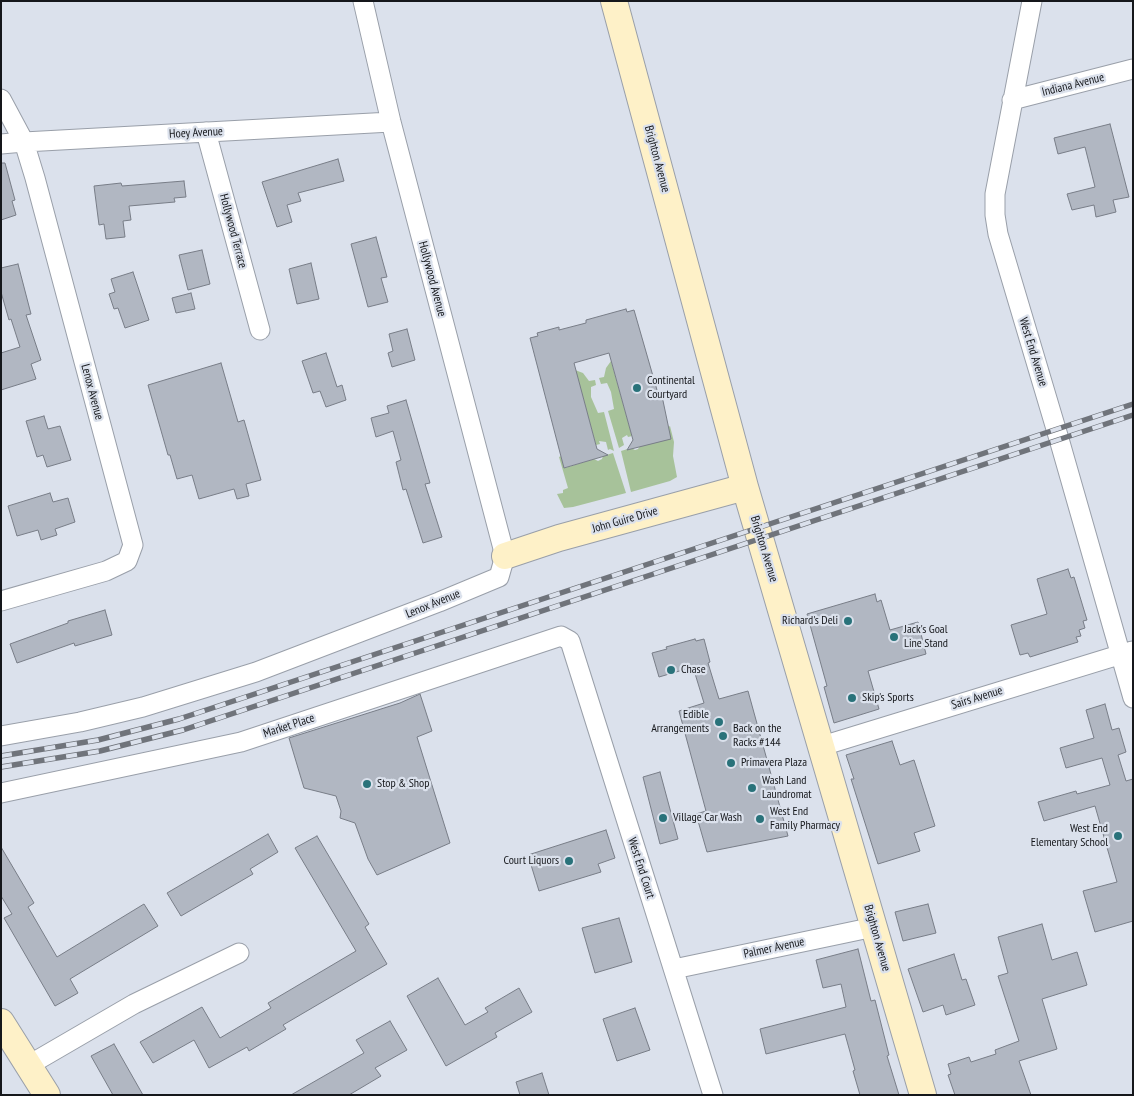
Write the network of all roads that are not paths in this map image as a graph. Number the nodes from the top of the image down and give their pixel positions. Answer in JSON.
{"nodes":[{"id":1,"x":363,"y":1,"type":"edge"},
{"id":2,"x":614,"y":1,"type":"edge"},
{"id":3,"x":1032,"y":1,"type":"edge"},
{"id":4,"x":1133,"y":70,"type":"edge"},
{"id":5,"x":1,"y":99,"type":"edge"},
{"id":6,"x":1012,"y":100,"type":"junction"},
{"id":7,"x":391,"y":122,"type":"junction"},
{"id":8,"x":206,"y":132,"type":"junction"},
{"id":9,"x":24,"y":142,"type":"junction"},
{"id":10,"x":1,"y":144,"type":"edge"},
{"id":11,"x":260,"y":330,"type":"dead end"},
{"id":12,"x":745,"y":487,"type":"junction"},
{"id":13,"x":505,"y":556,"type":"junction"},
{"id":14,"x":1,"y":601,"type":"edge"},
{"id":15,"x":570,"y":641,"type":"joint"},
{"id":16,"x":1127,"y":653,"type":"edge"},
{"id":17,"x":1133,"y":698,"type":"edge"},
{"id":18,"x":1,"y":736,"type":"edge"},
{"id":19,"x":822,"y":746,"type":"junction"},
{"id":20,"x":1,"y":793,"type":"edge"},
{"id":21,"x":874,"y":927,"type":"junction"},
{"id":22,"x":239,"y":953,"type":"dead end"},
{"id":23,"x":674,"y":969,"type":"junction"},
{"id":24,"x":1,"y":1022,"type":"edge"},
{"id":25,"x":29,"y":1065,"type":"junction"},
{"id":26,"x":47,"y":1095,"type":"edge"},
{"id":27,"x":713,"y":1095,"type":"edge"},
{"id":28,"x":923,"y":1095,"type":"edge"}],
"edges":[{"from":1,"to":7,"type":"street","name":"Hollywood Avenue"},
{"from":2,"to":12,"type":"street","name":"Brighton Avenue"},
{"from":3,"to":6,"type":"street","name":"West End Avenue"},
{"from":4,"to":6,"type":"street","name":"Indiana Avenue"},
{"from":5,"to":9,"type":"street","name":"Lenox Avenue"},
{"from":6,"to":16,"type":"street","name":"West End Avenue"},
{"from":7,"to":8,"type":"street","name":"Hoey Avenue"},
{"from":7,"to":13,"type":"street","name":"Hollywood Avenue"},
{"from":8,"to":9,"type":"street","name":"Hoey Avenue"},
{"from":8,"to":11,"type":"street","name":"Hollywood Terrace"},
{"from":9,"to":10,"type":"street","name":"Hoey Avenue"},
{"from":9,"to":14,"type":"street","name":"Lenox Avenue"},
{"from":12,"to":13,"type":"street","name":"John Guire Drive"},
{"from":12,"to":19,"type":"street","name":"Brighton Avenue"},
{"from":13,"to":18,"type":"street","name":"Lenox Avenue"},
{"from":15,"to":20,"type":"street","name":"Market Place"},
{"from":15,"to":23,"type":"street","name":"West End Court"},
{"from":16,"to":17,"type":"street","name":"West End Avenue"},
{"from":16,"to":19,"type":"street","name":"Sairs Avenue"},
{"from":19,"to":21,"type":"street","name":"Brighton Avenue"},
{"from":21,"to":23,"type":"street","name":"Palmer Avenue"},
{"from":21,"to":28,"type":"street","name":"Brighton Avenue"},
{"from":22,"to":25,"type":"street"},
{"from":23,"to":27,"type":"street","name":"West End Court"},
{"from":24,"to":25,"type":"street"},
{"from":25,"to":26,"type":"street"}]}
